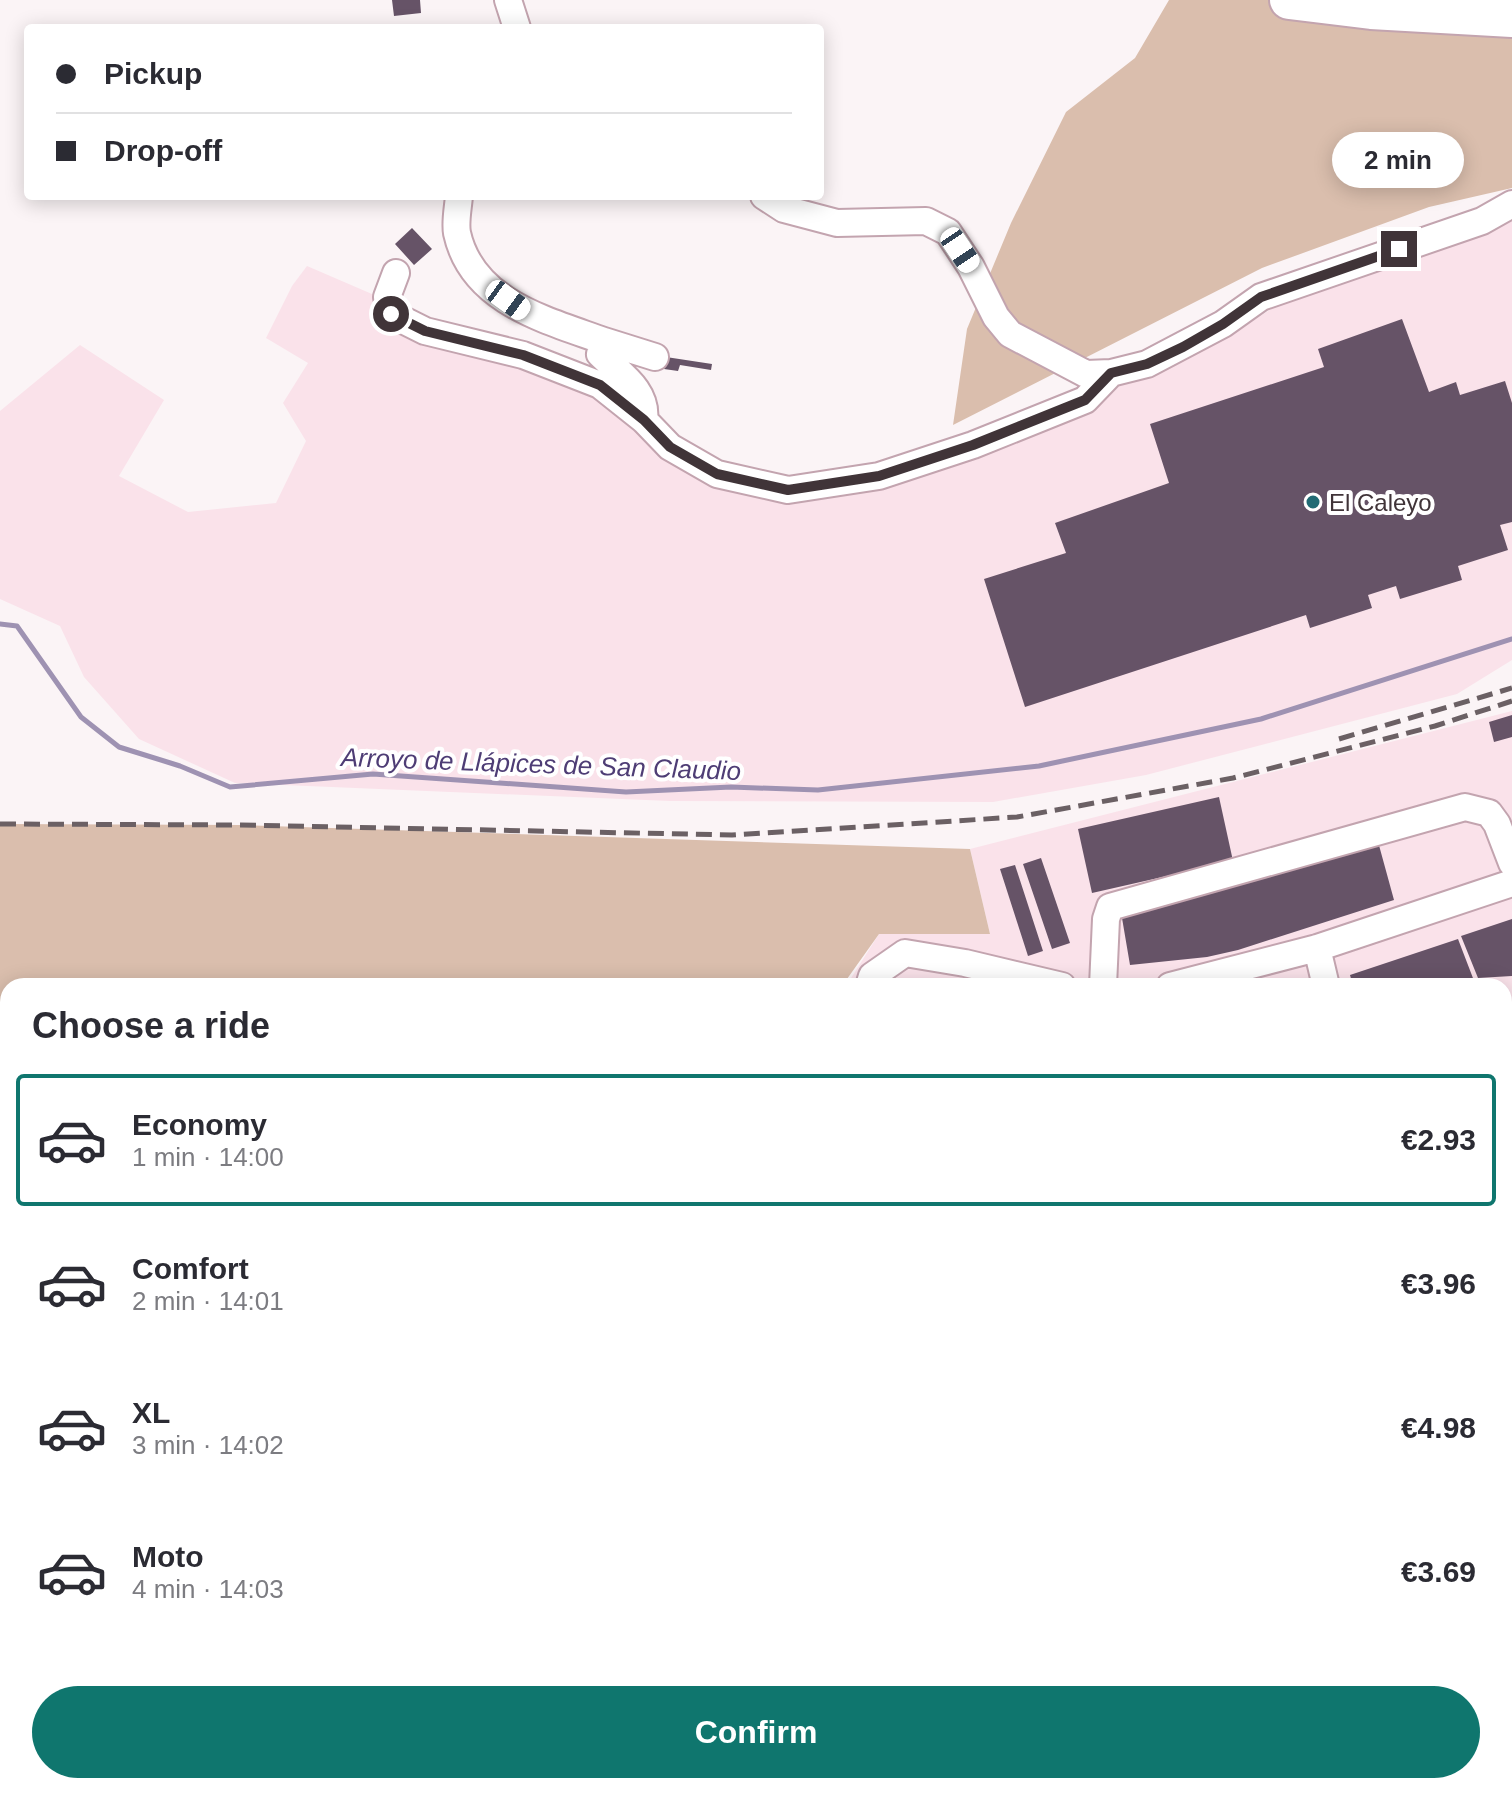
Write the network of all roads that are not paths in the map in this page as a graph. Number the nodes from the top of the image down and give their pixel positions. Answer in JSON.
{"nodes":[{"id":1,"x":507,"y":0,"type":"edge"},
{"id":2,"x":1289,"y":0,"type":"edge"},
{"id":3,"x":1512,"y":18,"type":"edge"},
{"id":4,"x":505,"y":24,"type":"edge"},
{"id":5,"x":516,"y":24,"type":"edge"},
{"id":6,"x":459,"y":200,"type":"edge"},
{"id":7,"x":770,"y":200,"type":"edge"},
{"id":8,"x":1512,"y":204,"type":"edge"},
{"id":9,"x":396,"y":273,"type":"dead end"},
{"id":10,"x":604,"y":341,"type":"junction"},
{"id":11,"x":655,"y":357,"type":"dead end"},
{"id":12,"x":1111,"y":373,"type":"junction"},
{"id":13,"x":644,"y":420,"type":"junction"},
{"id":14,"x":1512,"y":863,"type":"edge"},
{"id":15,"x":1512,"y":883,"type":"edge"},
{"id":16,"x":1317,"y":948,"type":"junction"},
{"id":17,"x":871,"y":978,"type":"edge"},
{"id":18,"x":1028,"y":978,"type":"edge"},
{"id":19,"x":1103,"y":978,"type":"edge"},
{"id":20,"x":1243,"y":978,"type":"edge"},
{"id":21,"x":1324,"y":978,"type":"edge"}],
"edges":[{"from":1,"to":4,"type":"street"},
{"from":1,"to":5,"type":"street"},
{"from":2,"to":3,"type":"highway"},
{"from":6,"to":10,"type":"street"},
{"from":7,"to":12,"type":"street"},
{"from":8,"to":12,"type":"street"},
{"from":9,"to":13,"type":"street"},
{"from":10,"to":11,"type":"street"},
{"from":10,"to":13,"type":"street"},
{"from":12,"to":13,"type":"street"},
{"from":14,"to":19,"type":"street"},
{"from":15,"to":16,"type":"street"},
{"from":16,"to":20,"type":"street"},
{"from":16,"to":21,"type":"street"},
{"from":17,"to":18,"type":"street"}]}
